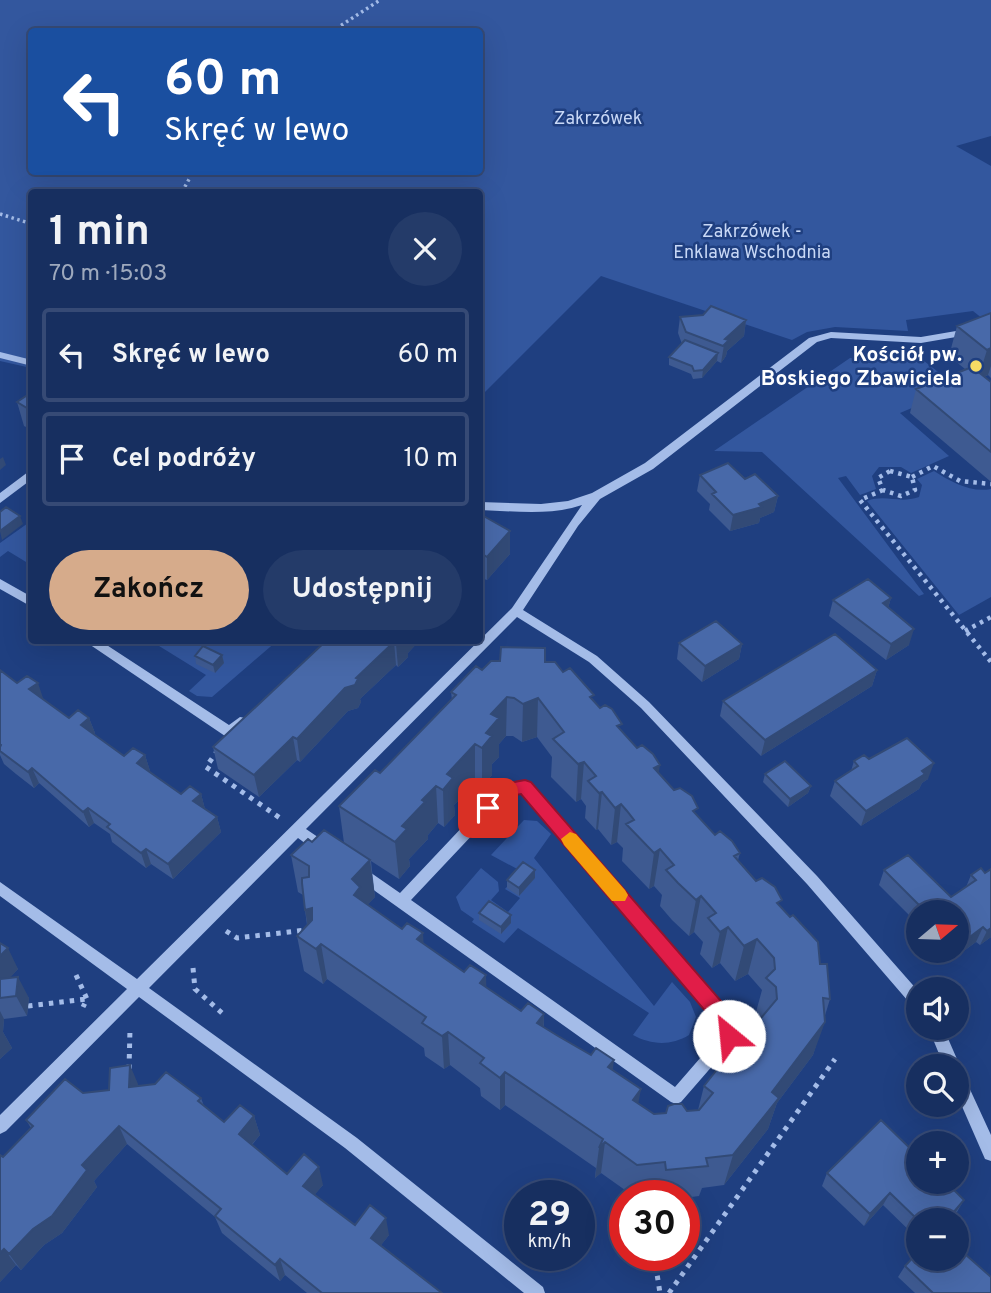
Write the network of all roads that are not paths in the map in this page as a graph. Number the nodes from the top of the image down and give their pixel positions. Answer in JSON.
{"nodes":[{"id":1,"x":991,"y":328,"type":"edge"},
{"id":2,"x":0,"y":355,"type":"edge"},
{"id":3,"x":28,"y":362,"type":"edge"},
{"id":4,"x":28,"y":476,"type":"edge"},
{"id":5,"x":596,"y":496,"type":"junction"},
{"id":6,"x":0,"y":499,"type":"edge"},
{"id":7,"x":483,"y":506,"type":"edge"},
{"id":8,"x":0,"y":583,"type":"edge"},
{"id":9,"x":28,"y":600,"type":"edge"},
{"id":10,"x":516,"y":611,"type":"junction"},
{"id":11,"x":95,"y":644,"type":"edge"},
{"id":12,"x":249,"y":714,"type":"edge"},
{"id":13,"x":298,"y":831,"type":"junction"},
{"id":14,"x":0,"y":888,"type":"edge"},
{"id":15,"x":401,"y":901,"type":"junction"},
{"id":16,"x":139,"y":988,"type":"junction"},
{"id":17,"x":906,"y":988,"type":"edge"},
{"id":18,"x":969,"y":1104,"type":"edge"},
{"id":19,"x":0,"y":1126,"type":"edge"},
{"id":20,"x":991,"y":1153,"type":"edge"},
{"id":21,"x":537,"y":1293,"type":"edge"}],
"edges":[{"from":1,"to":5,"type":"street"},
{"from":2,"to":3,"type":"street"},
{"from":4,"to":6,"type":"street"},
{"from":5,"to":7,"type":"street"},
{"from":5,"to":10,"type":"street"},
{"from":8,"to":9,"type":"street"},
{"from":10,"to":13,"type":"street"},
{"from":10,"to":17,"type":"street"},
{"from":11,"to":12,"type":"street"},
{"from":13,"to":15,"type":"street"},
{"from":13,"to":16,"type":"street"},
{"from":14,"to":16,"type":"street"},
{"from":15,"to":15,"type":"street"},
{"from":16,"to":19,"type":"street"},
{"from":16,"to":21,"type":"street"},
{"from":18,"to":20,"type":"street"}]}
